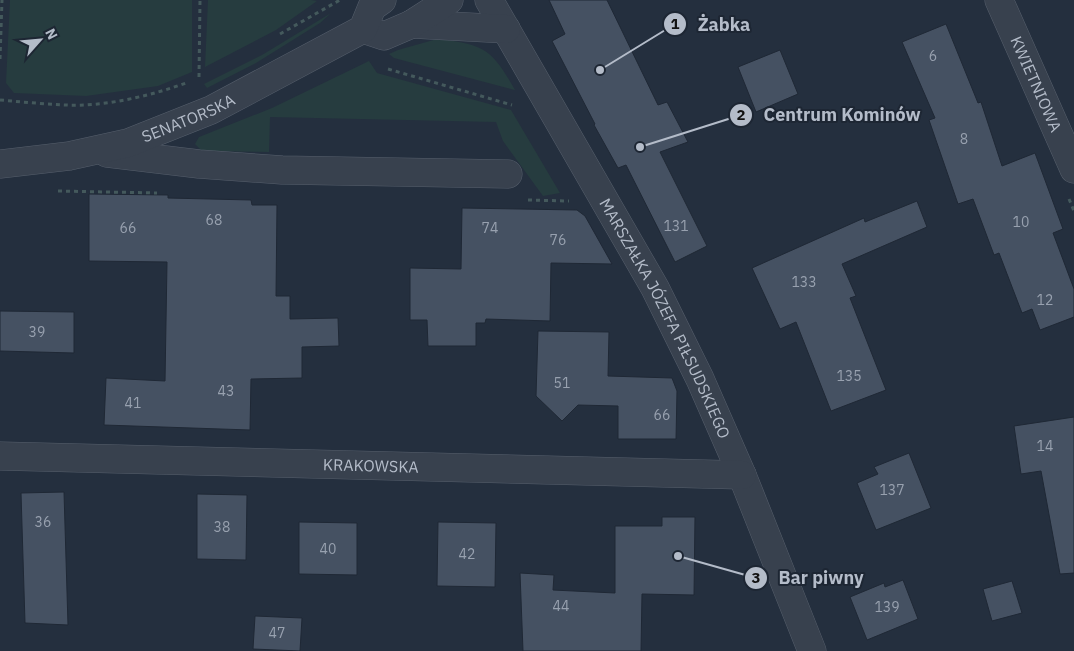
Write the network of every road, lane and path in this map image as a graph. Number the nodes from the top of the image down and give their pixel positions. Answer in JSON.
{"nodes":[{"id":1,"x":2,"y":0,"type":"edge"},
{"id":2,"x":200,"y":0,"type":"edge"},
{"id":3,"x":382,"y":0,"type":"edge"},
{"id":4,"x":449,"y":0,"type":"edge"},
{"id":5,"x":489,"y":0,"type":"edge"},
{"id":6,"x":999,"y":0,"type":"edge"},
{"id":7,"x":412,"y":24,"type":"junction"},
{"id":8,"x":363,"y":29,"type":"junction"},
{"id":9,"x":506,"y":29,"type":"junction"},
{"id":10,"x":0,"y":60,"type":"edge"},
{"id":11,"x":384,"y":67,"type":"dead end"},
{"id":12,"x":199,"y":78,"type":"dead end"},
{"id":13,"x":191,"y":81,"type":"dead end"},
{"id":14,"x":0,"y":100,"type":"edge"},
{"id":15,"x":512,"y":105,"type":"dead end"},
{"id":16,"x":93,"y":151,"type":"junction"},
{"id":17,"x":0,"y":164,"type":"edge"},
{"id":18,"x":1074,"y":169,"type":"edge"},
{"id":19,"x":508,"y":174,"type":"dead end"},
{"id":20,"x":0,"y":456,"type":"edge"},
{"id":21,"x":742,"y":475,"type":"junction"},
{"id":22,"x":812,"y":651,"type":"edge"}],
"edges":[{"from":1,"to":10,"type":"path"},
{"from":2,"to":12,"type":"path"},
{"from":3,"to":8,"type":"street"},
{"from":4,"to":7,"type":"street"},
{"from":5,"to":9,"type":"street","name":"MARSZAŁKA JÓZEFA PIŁSUDSKIEGO"},
{"from":6,"to":18,"type":"street","name":"KWIETNIOWA"},
{"from":7,"to":8,"type":"street"},
{"from":7,"to":9,"type":"street"},
{"from":8,"to":16,"type":"street","name":"SENATORSKA"},
{"from":9,"to":21,"type":"street","name":"MARSZAŁKA JÓZEFA PIŁSUDSKIEGO"},
{"from":11,"to":15,"type":"path"},
{"from":13,"to":14,"type":"path"},
{"from":16,"to":17,"type":"street","name":"SENATORSKA"},
{"from":16,"to":19,"type":"street"},
{"from":20,"to":21,"type":"street","name":"KRAKOWSKA"},
{"from":21,"to":22,"type":"street","name":"MARSZAŁKA JÓZEFA PIŁSUDSKIEGO"}]}
